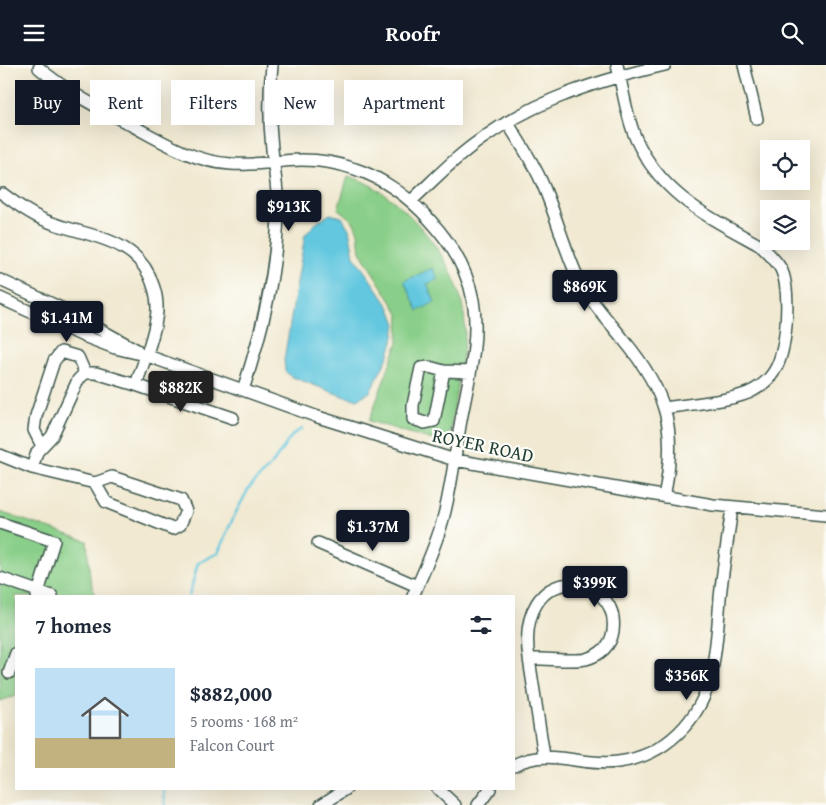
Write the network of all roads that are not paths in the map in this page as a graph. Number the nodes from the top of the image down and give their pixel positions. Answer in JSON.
{"nodes":[{"id":1,"x":272,"y":65,"type":"edge"},
{"id":2,"x":666,"y":65,"type":"edge"},
{"id":3,"x":744,"y":65,"type":"edge"},
{"id":4,"x":39,"y":68,"type":"dead end"},
{"id":5,"x":618,"y":71,"type":"edge"},
{"id":6,"x":757,"y":119,"type":"dead end"},
{"id":7,"x":507,"y":122,"type":"junction"},
{"id":8,"x":273,"y":162,"type":"junction"},
{"id":9,"x":3,"y":193,"type":"dead end"},
{"id":10,"x":411,"y":201,"type":"junction"},
{"id":11,"x":0,"y":280,"type":"edge"},
{"id":12,"x":0,"y":299,"type":"edge"},
{"id":13,"x":145,"y":355,"type":"junction"},
{"id":14,"x":444,"y":371,"type":"junction"},
{"id":15,"x":470,"y":372,"type":"junction"},
{"id":16,"x":85,"y":373,"type":"junction"},
{"id":17,"x":136,"y":385,"type":"junction"},
{"id":18,"x":243,"y":390,"type":"junction"},
{"id":19,"x":665,"y":408,"type":"junction"},
{"id":20,"x":233,"y":418,"type":"dead end"},
{"id":21,"x":42,"y":446,"type":"junction"},
{"id":22,"x":0,"y":455,"type":"edge"},
{"id":23,"x":455,"y":460,"type":"junction"},
{"id":24,"x":32,"y":468,"type":"junction"},
{"id":25,"x":95,"y":483,"type":"junction"},
{"id":26,"x":664,"y":497,"type":"junction"},
{"id":27,"x":732,"y":508,"type":"junction"},
{"id":28,"x":826,"y":515,"type":"edge"},
{"id":29,"x":0,"y":523,"type":"edge"},
{"id":30,"x":318,"y":543,"type":"dead end"},
{"id":31,"x":0,"y":578,"type":"edge"},
{"id":32,"x":415,"y":591,"type":"edge"},
{"id":33,"x":38,"y":594,"type":"edge"},
{"id":34,"x":15,"y":655,"type":"edge"},
{"id":35,"x":528,"y":659,"type":"junction"},
{"id":36,"x":8,"y":672,"type":"edge"},
{"id":37,"x":544,"y":756,"type":"junction"},
{"id":38,"x":515,"y":765,"type":"edge"},
{"id":39,"x":344,"y":790,"type":"edge"},
{"id":40,"x":439,"y":790,"type":"edge"},
{"id":41,"x":489,"y":790,"type":"edge"},
{"id":42,"x":321,"y":805,"type":"edge"},
{"id":43,"x":455,"y":805,"type":"edge"},
{"id":44,"x":478,"y":805,"type":"edge"}],
"edges":[{"from":1,"to":8,"type":"street"},
{"from":2,"to":5,"type":"street"},
{"from":3,"to":6,"type":"street"},
{"from":4,"to":8,"type":"street"},
{"from":5,"to":7,"type":"street"},
{"from":5,"to":19,"type":"street"},
{"from":7,"to":10,"type":"street"},
{"from":7,"to":19,"type":"street"},
{"from":8,"to":10,"type":"street"},
{"from":8,"to":18,"type":"street"},
{"from":9,"to":13,"type":"street"},
{"from":10,"to":15,"type":"street"},
{"from":11,"to":13,"type":"street","name":"ROYER ROAD"},
{"from":12,"to":13,"type":"street","name":"ROYER ROAD"},
{"from":13,"to":17,"type":"street"},
{"from":13,"to":18,"type":"street","name":"ROYER ROAD"},
{"from":14,"to":14,"type":"street"},
{"from":14,"to":15,"type":"street"},
{"from":15,"to":23,"type":"street"},
{"from":16,"to":17,"type":"street"},
{"from":16,"to":21,"type":"street"},
{"from":16,"to":21,"type":"street"},
{"from":17,"to":20,"type":"street"},
{"from":18,"to":23,"type":"street","name":"ROYER ROAD"},
{"from":19,"to":26,"type":"street"},
{"from":21,"to":24,"type":"street"},
{"from":22,"to":24,"type":"street"},
{"from":23,"to":26,"type":"street","name":"ROYER ROAD"},
{"from":23,"to":32,"type":"street"},
{"from":24,"to":25,"type":"street"},
{"from":25,"to":25,"type":"street"},
{"from":26,"to":27,"type":"street","name":"ROYER ROAD"},
{"from":27,"to":28,"type":"street","name":"ROYER ROAD"},
{"from":27,"to":37,"type":"street"},
{"from":29,"to":33,"type":"street"},
{"from":30,"to":32,"type":"street"},
{"from":31,"to":33,"type":"street"},
{"from":34,"to":36,"type":"street"},
{"from":35,"to":35,"type":"street"},
{"from":35,"to":37,"type":"street"},
{"from":37,"to":38,"type":"street"},
{"from":39,"to":42,"type":"street"},
{"from":40,"to":43,"type":"street"},
{"from":41,"to":44,"type":"street"}]}
